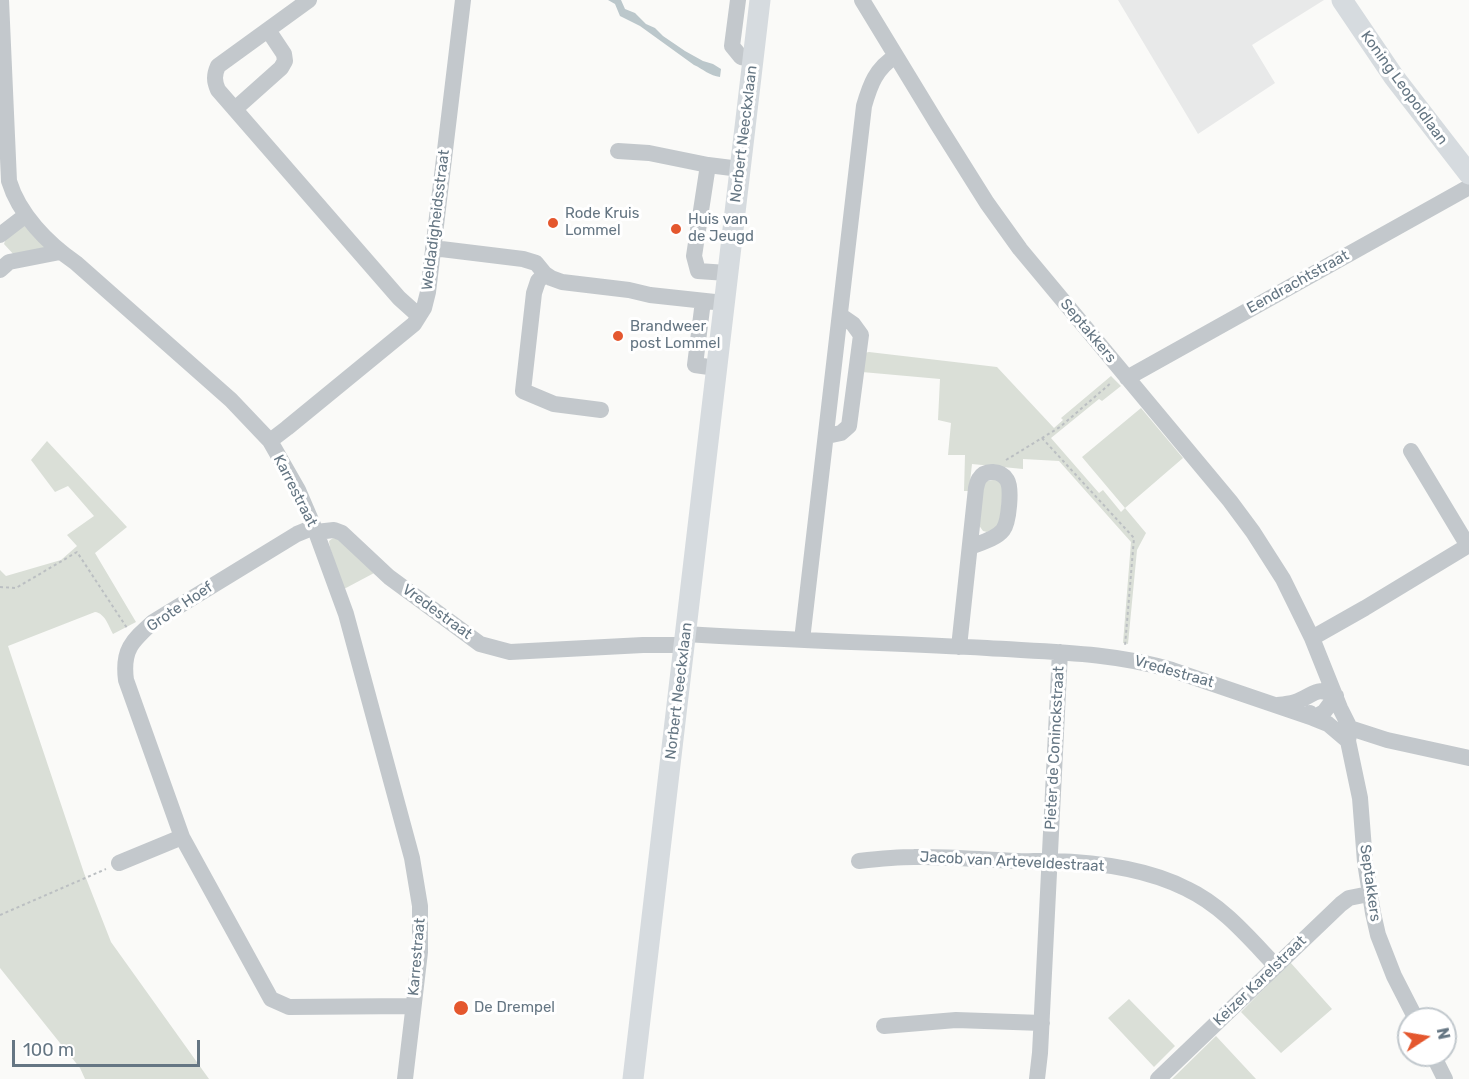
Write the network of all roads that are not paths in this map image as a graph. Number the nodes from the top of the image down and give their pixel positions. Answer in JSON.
{"nodes":[{"id":1,"x":1,"y":0,"type":"edge"},
{"id":2,"x":309,"y":0,"type":"edge"},
{"id":3,"x":463,"y":0,"type":"edge"},
{"id":4,"x":738,"y":0,"type":"edge"},
{"id":5,"x":760,"y":0,"type":"edge"},
{"id":6,"x":1342,"y":0,"type":"edge"},
{"id":7,"x":866,"y":2,"type":"edge"},
{"id":8,"x":268,"y":30,"type":"junction"},
{"id":9,"x":896,"y":56,"type":"junction"},
{"id":10,"x":753,"y":59,"type":"junction"},
{"id":11,"x":235,"y":109,"type":"junction"},
{"id":12,"x":618,"y":151,"type":"dead end"},
{"id":13,"x":708,"y":165,"type":"junction"},
{"id":14,"x":740,"y":169,"type":"junction"},
{"id":15,"x":1469,"y":174,"type":"edge"},
{"id":16,"x":1469,"y":187,"type":"edge"},
{"id":17,"x":26,"y":214,"type":"junction"},
{"id":18,"x":0,"y":235,"type":"edge"},
{"id":19,"x":0,"y":245,"type":"edge"},
{"id":20,"x":433,"y":248,"type":"junction"},
{"id":21,"x":60,"y":252,"type":"junction"},
{"id":22,"x":5,"y":266,"type":"edge"},
{"id":23,"x":727,"y":273,"type":"junction"},
{"id":24,"x":545,"y":274,"type":"junction"},
{"id":25,"x":713,"y":302,"type":"junction"},
{"id":26,"x":419,"y":316,"type":"junction"},
{"id":27,"x":1125,"y":375,"type":"junction"},
{"id":28,"x":601,"y":410,"type":"dead end"},
{"id":29,"x":270,"y":441,"type":"junction"},
{"id":30,"x":1411,"y":451,"type":"dead end"},
{"id":31,"x":315,"y":530,"type":"junction"},
{"id":32,"x":1468,"y":545,"type":"edge"},
{"id":33,"x":970,"y":548,"type":"junction"},
{"id":34,"x":1312,"y":638,"type":"junction"},
{"id":35,"x":685,"y":640,"type":"junction"},
{"id":36,"x":802,"y":640,"type":"junction"},
{"id":37,"x":959,"y":647,"type":"junction"},
{"id":38,"x":1060,"y":652,"type":"junction"},
{"id":39,"x":1320,"y":657,"type":"junction"},
{"id":40,"x":1313,"y":692,"type":"junction"},
{"id":41,"x":1335,"y":696,"type":"junction"},
{"id":42,"x":1278,"y":705,"type":"junction"},
{"id":43,"x":1313,"y":717,"type":"junction"},
{"id":44,"x":1349,"y":735,"type":"junction"},
{"id":45,"x":1469,"y":758,"type":"edge"},
{"id":46,"x":183,"y":837,"type":"junction"},
{"id":47,"x":859,"y":861,"type":"dead end"},
{"id":48,"x":1049,"y":861,"type":"junction"},
{"id":49,"x":119,"y":863,"type":"road end"},
{"id":50,"x":1370,"y":894,"type":"junction"},
{"id":51,"x":1276,"y":966,"type":"junction"},
{"id":52,"x":412,"y":1006,"type":"junction"},
{"id":53,"x":1410,"y":1007,"type":"edge"},
{"id":54,"x":1042,"y":1023,"type":"junction"},
{"id":55,"x":884,"y":1026,"type":"dead end"},
{"id":56,"x":405,"y":1079,"type":"edge"},
{"id":57,"x":633,"y":1079,"type":"edge"},
{"id":58,"x":1037,"y":1079,"type":"edge"},
{"id":59,"x":1158,"y":1079,"type":"edge"}],
"edges":[{"from":1,"to":17,"type":"street","name":"Karrestraat"},
{"from":2,"to":8,"type":"street"},
{"from":3,"to":20,"type":"street","name":"Weldadigheidsstraat"},
{"from":4,"to":10,"type":"street"},
{"from":5,"to":10,"type":"main road","name":"Norbert Neeckxlaan"},
{"from":6,"to":15,"type":"main road","name":"Koning Leopoldlaan"},
{"from":7,"to":9,"type":"street","name":"Septakkers"},
{"from":8,"to":11,"type":"street"},
{"from":8,"to":11,"type":"street"},
{"from":9,"to":27,"type":"street","name":"Septakkers"},
{"from":9,"to":36,"type":"street"},
{"from":10,"to":14,"type":"main road","name":"Norbert Neeckxlaan"},
{"from":11,"to":26,"type":"street"},
{"from":12,"to":13,"type":"street"},
{"from":13,"to":14,"type":"street"},
{"from":13,"to":23,"type":"street"},
{"from":14,"to":23,"type":"main road","name":"Norbert Neeckxlaan"},
{"from":16,"to":27,"type":"street","name":"Eendrachtstraat"},
{"from":17,"to":18,"type":"street"},
{"from":17,"to":21,"type":"street","name":"Karrestraat"},
{"from":19,"to":22,"type":"street"},
{"from":20,"to":24,"type":"street"},
{"from":20,"to":26,"type":"street","name":"Weldadigheidsstraat"},
{"from":21,"to":22,"type":"street"},
{"from":21,"to":29,"type":"street","name":"Karrestraat"},
{"from":23,"to":25,"type":"main road","name":"Norbert Neeckxlaan"},
{"from":24,"to":25,"type":"street"},
{"from":24,"to":28,"type":"street"},
{"from":25,"to":35,"type":"main road","name":"Norbert Neeckxlaan"},
{"from":26,"to":29,"type":"street","name":"Weldadigheidsstraat"},
{"from":27,"to":34,"type":"street","name":"Septakkers"},
{"from":29,"to":31,"type":"street","name":"Karrestraat"},
{"from":30,"to":32,"type":"street"},
{"from":31,"to":35,"type":"street","name":"Vredestraat"},
{"from":31,"to":46,"type":"street","name":"Grote Hoef"},
{"from":31,"to":52,"type":"street","name":"Karrestraat"},
{"from":32,"to":34,"type":"street"},
{"from":33,"to":33,"type":"street"},
{"from":33,"to":37,"type":"street"},
{"from":34,"to":39,"type":"street","name":"Septakkers"},
{"from":35,"to":36,"type":"street","name":"Vredestraat"},
{"from":35,"to":57,"type":"main road","name":"Norbert Neeckxlaan"},
{"from":36,"to":37,"type":"street","name":"Vredestraat"},
{"from":37,"to":38,"type":"street","name":"Vredestraat"},
{"from":38,"to":42,"type":"street","name":"Vredestraat"},
{"from":38,"to":48,"type":"street","name":"Pieter de Coninckstraat"},
{"from":39,"to":40,"type":"street"},
{"from":39,"to":41,"type":"street","name":"Septakkers"},
{"from":40,"to":41,"type":"street"},
{"from":40,"to":42,"type":"street"},
{"from":40,"to":43,"type":"street"},
{"from":41,"to":43,"type":"street"},
{"from":41,"to":44,"type":"street","name":"Septakkers"},
{"from":42,"to":43,"type":"street","name":"Vredestraat"},
{"from":43,"to":44,"type":"street"},
{"from":44,"to":45,"type":"street"},
{"from":44,"to":50,"type":"street","name":"Septakkers"},
{"from":46,"to":49,"type":"street"},
{"from":46,"to":52,"type":"street","name":"Grote Hoef"},
{"from":47,"to":48,"type":"street","name":"Jacob van Arteveldestraat"},
{"from":48,"to":51,"type":"street","name":"Jacob van Arteveldestraat"},
{"from":48,"to":54,"type":"street","name":"Pieter de Coninckstraat"},
{"from":50,"to":51,"type":"street","name":"Keizer Karelstraat"},
{"from":50,"to":53,"type":"street","name":"Septakkers"},
{"from":51,"to":59,"type":"street","name":"Keizer Karelstraat"},
{"from":52,"to":56,"type":"street","name":"Karrestraat"},
{"from":54,"to":55,"type":"street"},
{"from":54,"to":58,"type":"street","name":"Pieter de Coninckstraat"}]}
